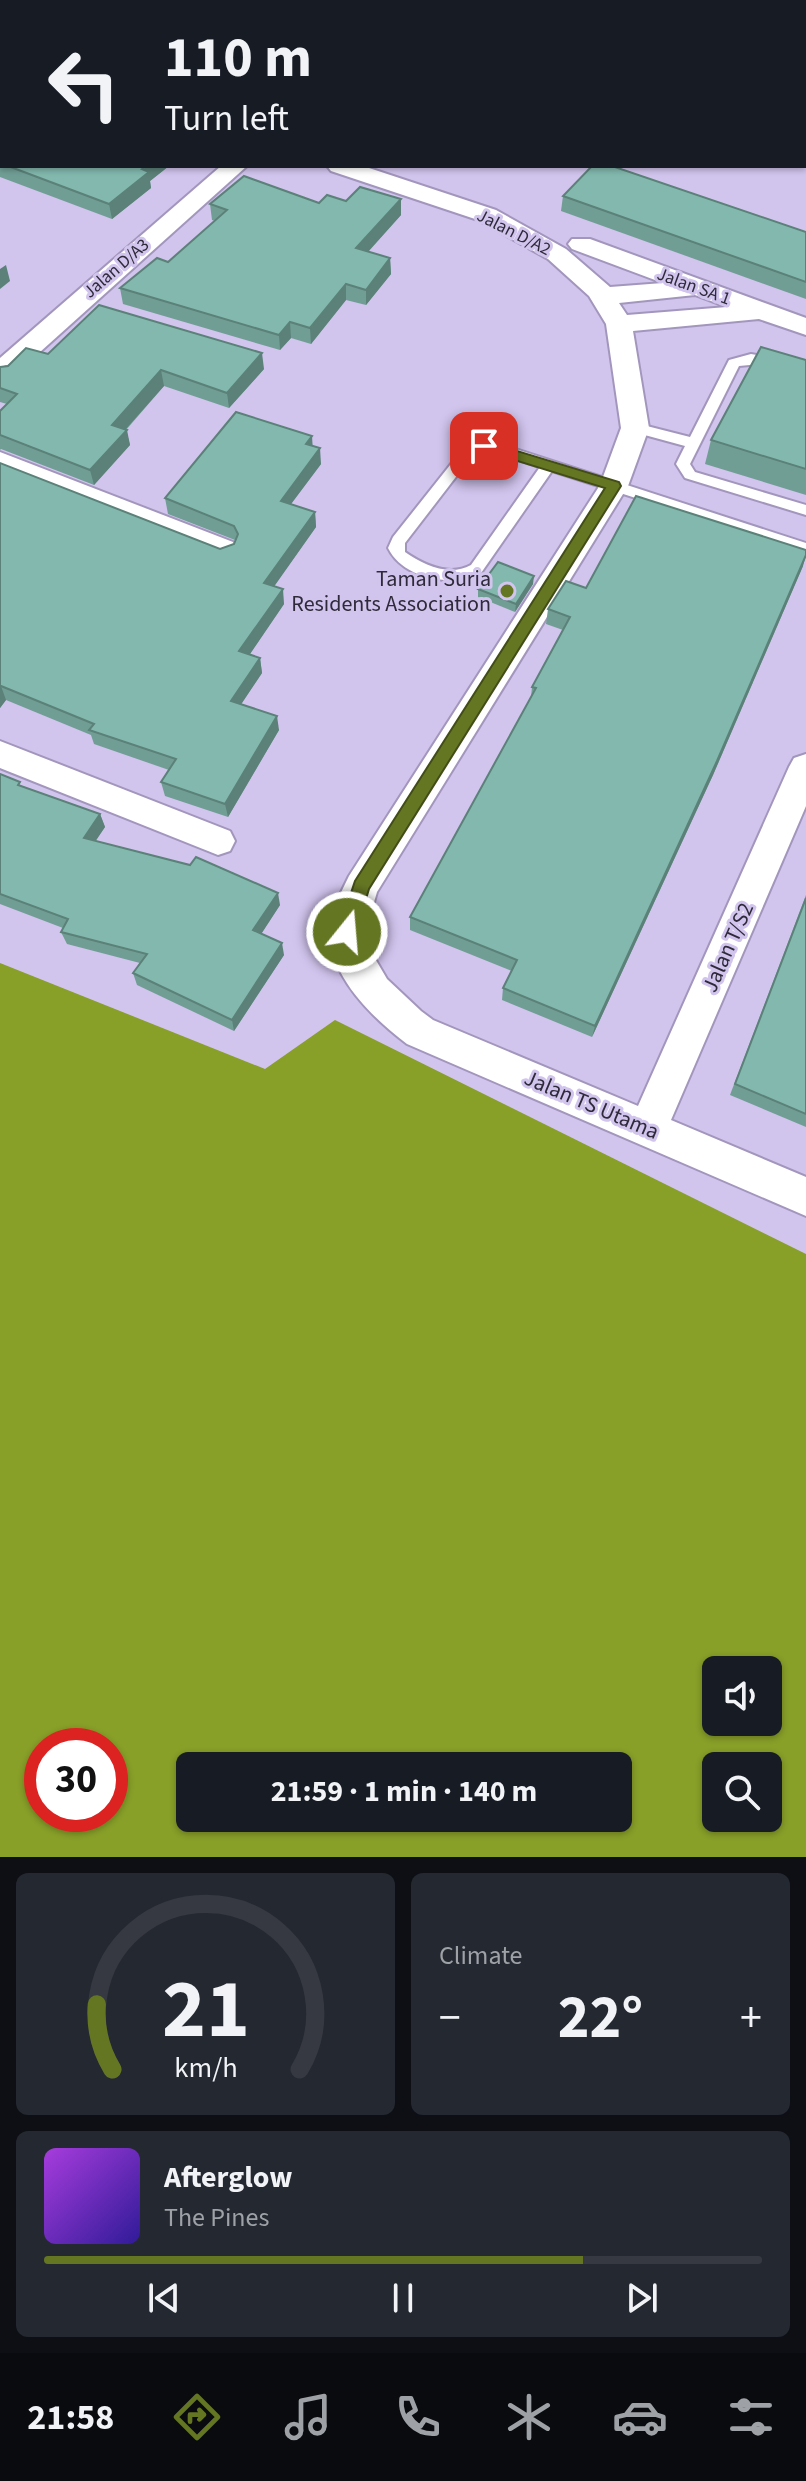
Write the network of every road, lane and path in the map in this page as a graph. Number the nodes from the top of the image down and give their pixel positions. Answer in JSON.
{"nodes":[{"id":1,"x":233,"y":168,"type":"edge"},
{"id":2,"x":345,"y":168,"type":"edge"},
{"id":3,"x":581,"y":244,"type":"dead end"},
{"id":4,"x":701,"y":289,"type":"junction"},
{"id":5,"x":602,"y":296,"type":"junction"},
{"id":6,"x":77,"y":302,"type":"junction"},
{"id":7,"x":106,"y":311,"type":"edge"},
{"id":8,"x":765,"y":312,"type":"junction"},
{"id":9,"x":619,"y":324,"type":"junction"},
{"id":10,"x":806,"y":327,"type":"edge"},
{"id":11,"x":0,"y":373,"type":"edge"},
{"id":12,"x":806,"y":375,"type":"edge"},
{"id":13,"x":635,"y":428,"type":"junction"},
{"id":14,"x":694,"y":443,"type":"junction"},
{"id":15,"x":0,"y":462,"type":"edge"},
{"id":16,"x":548,"y":466,"type":"junction"},
{"id":17,"x":619,"y":474,"type":"junction"},
{"id":18,"x":806,"y":510,"type":"edge"},
{"id":19,"x":806,"y":548,"type":"edge"},
{"id":20,"x":222,"y":550,"type":"edge"},
{"id":21,"x":0,"y":754,"type":"edge"},
{"id":22,"x":806,"y":767,"type":"edge"},
{"id":23,"x":218,"y":841,"type":"dead end"},
{"id":24,"x":648,"y":1127,"type":"junction"},
{"id":25,"x":806,"y":1197,"type":"edge"}],
"edges":[{"from":1,"to":6,"type":"street","name":"Jalan D/A3"},
{"from":2,"to":5,"type":"street","name":"Jalan D/A2"},
{"from":3,"to":4,"type":"street","name":"Jalan SA 1"},
{"from":4,"to":5,"type":"street","name":"Jalan SA 1"},
{"from":4,"to":8,"type":"street","name":"Jalan SA 1"},
{"from":5,"to":9,"type":"street","name":"Jalan D/A2"},
{"from":6,"to":7,"type":"street"},
{"from":6,"to":11,"type":"street","name":"Jalan D/A3"},
{"from":8,"to":9,"type":"street"},
{"from":8,"to":10,"type":"street","name":"Jalan SA 1"},
{"from":9,"to":13,"type":"street","name":"Jalan D/A2"},
{"from":12,"to":14,"type":"lane"},
{"from":13,"to":14,"type":"lane"},
{"from":13,"to":17,"type":"street","name":"Jalan D/A2"},
{"from":14,"to":18,"type":"lane"},
{"from":15,"to":20,"type":"street"},
{"from":16,"to":16,"type":"lane"},
{"from":16,"to":17,"type":"lane"},
{"from":17,"to":19,"type":"lane"},
{"from":17,"to":24,"type":"street","name":"Jalan TS Utama"},
{"from":21,"to":23,"type":"street"},
{"from":22,"to":24,"type":"street","name":"Jalan T/S2"},
{"from":24,"to":25,"type":"street","name":"Jalan TS Utama"}]}
